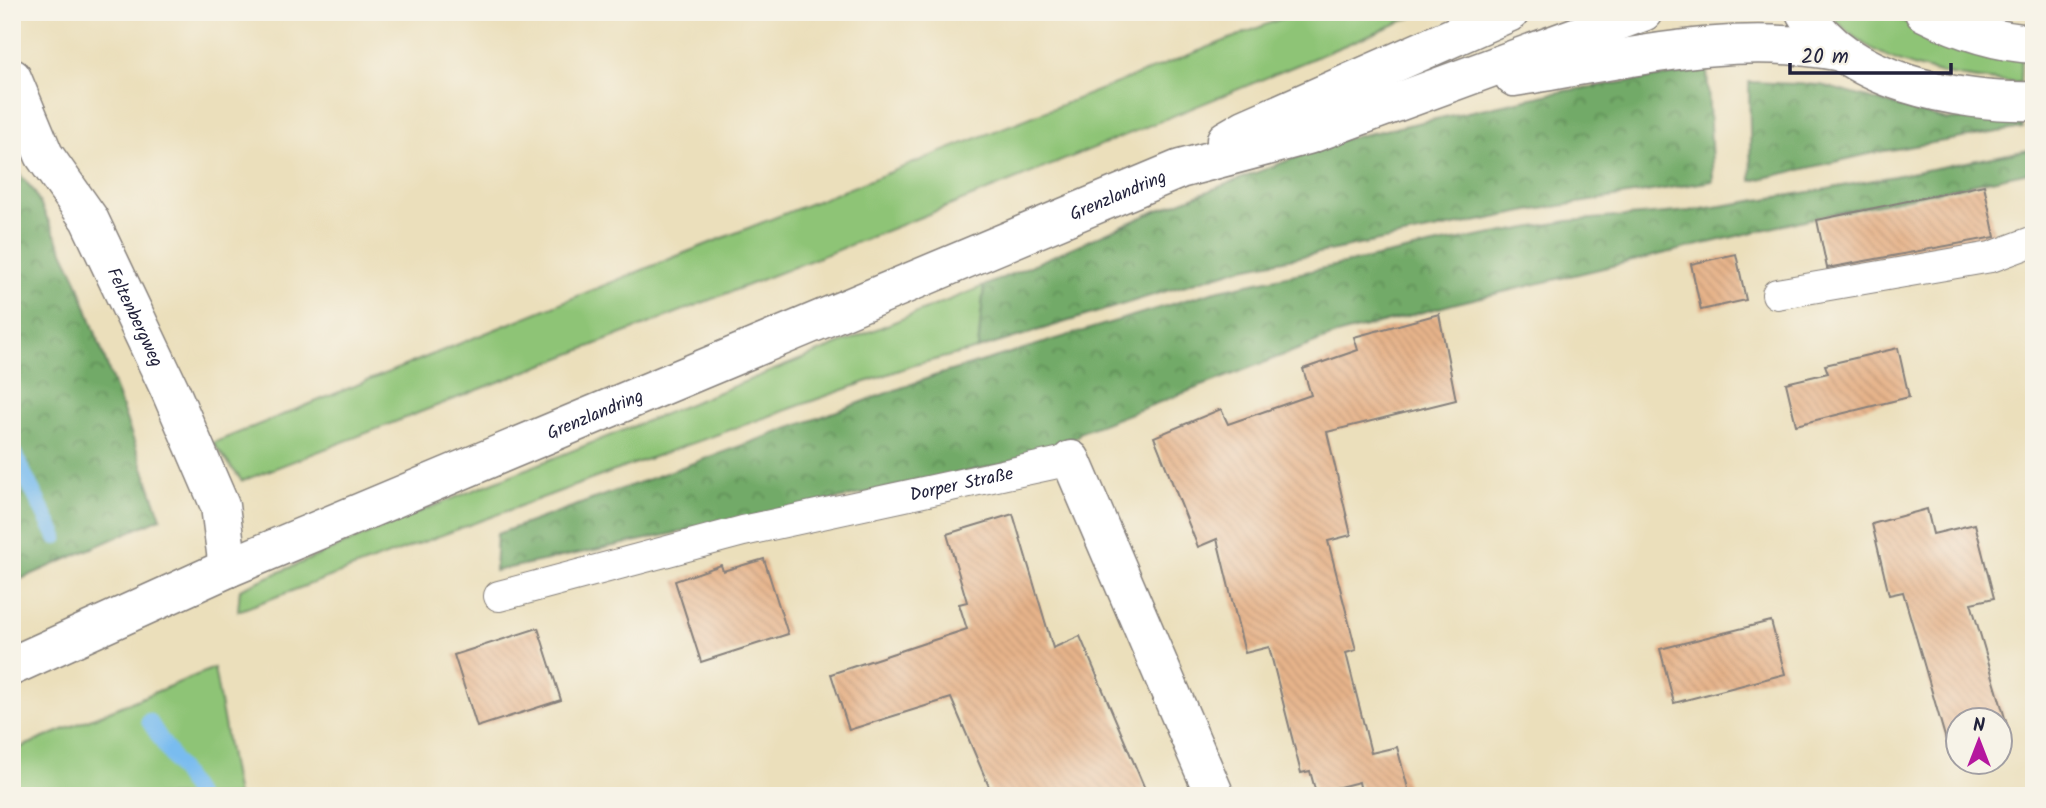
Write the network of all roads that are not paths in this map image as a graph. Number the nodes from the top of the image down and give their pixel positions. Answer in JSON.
{"nodes":[{"id":1,"x":1510,"y":12,"type":"edge"},
{"id":2,"x":1643,"y":12,"type":"edge"},
{"id":3,"x":1805,"y":12,"type":"edge"},
{"id":4,"x":1924,"y":12,"type":"edge"},
{"id":5,"x":2034,"y":44,"type":"edge"},
{"id":6,"x":1841,"y":52,"type":"junction"},
{"id":7,"x":12,"y":78,"type":"edge"},
{"id":8,"x":1429,"y":90,"type":"junction"},
{"id":9,"x":2034,"y":101,"type":"edge"},
{"id":10,"x":1180,"y":169,"type":"junction"},
{"id":11,"x":2034,"y":241,"type":"edge"},
{"id":12,"x":1777,"y":294,"type":"dead end"},
{"id":13,"x":1071,"y":460,"type":"joint"},
{"id":14,"x":228,"y":568,"type":"junction"},
{"id":15,"x":499,"y":596,"type":"dead end"},
{"id":16,"x":12,"y":666,"type":"edge"},
{"id":17,"x":1215,"y":796,"type":"edge"}],
"edges":[{"from":1,"to":10,"type":"main road","name":"Grenzlandring"},
{"from":2,"to":8,"type":"main road","name":"Grenzlandring"},
{"from":3,"to":6,"type":"main road"},
{"from":4,"to":5,"type":"main road"},
{"from":6,"to":8,"type":"main road"},
{"from":6,"to":9,"type":"main road"},
{"from":7,"to":14,"type":"main road","name":"Feltenbergweg"},
{"from":8,"to":10,"type":"main road","name":"Grenzlandring"},
{"from":10,"to":14,"type":"main road","name":"Grenzlandring"},
{"from":11,"to":12,"type":"lane"},
{"from":13,"to":15,"type":"lane","name":"Dorper Straße"},
{"from":13,"to":17,"type":"main road","name":"Dorper Straße"},
{"from":14,"to":16,"type":"main road","name":"Grenzlandring"}]}
